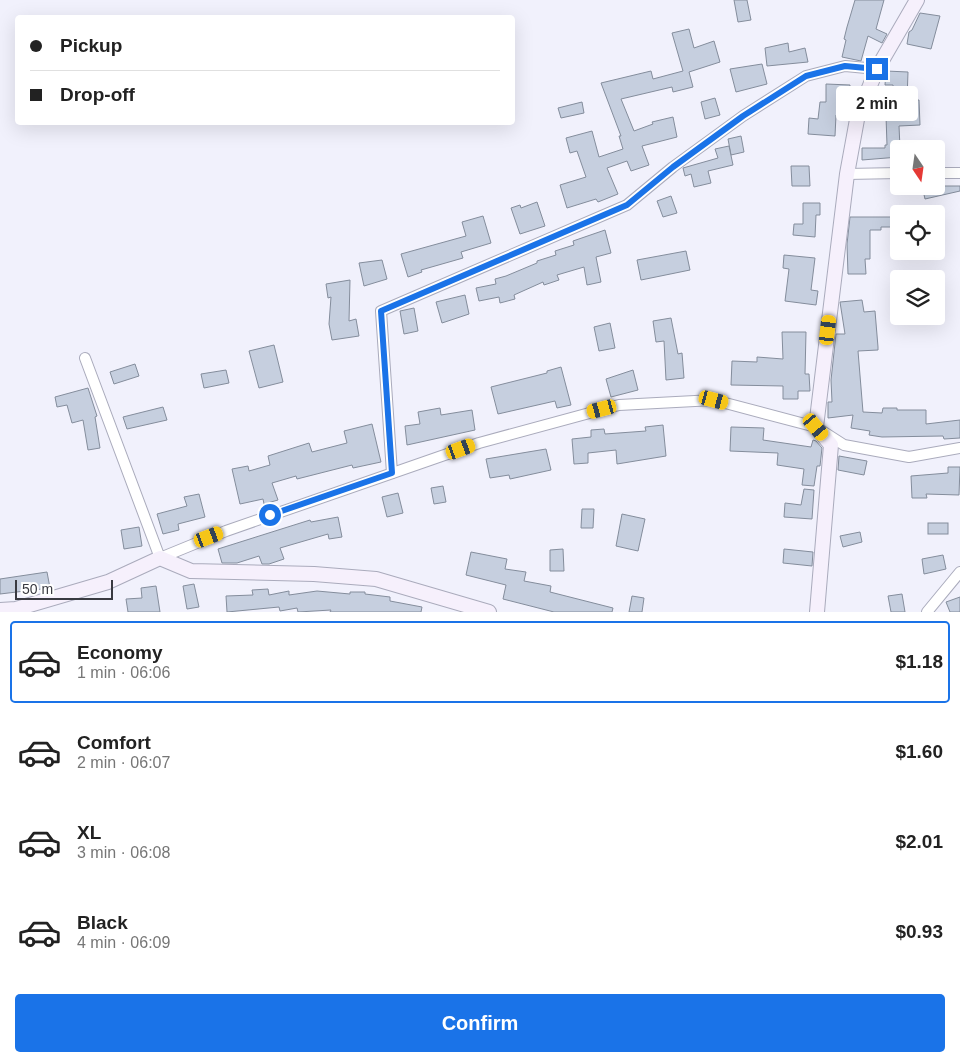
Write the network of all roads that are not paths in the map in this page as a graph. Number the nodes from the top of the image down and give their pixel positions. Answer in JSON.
{"nodes":[{"id":1,"x":917,"y":0,"type":"edge"},
{"id":2,"x":877,"y":69,"type":"junction"},
{"id":3,"x":890,"y":173,"type":"edge"},
{"id":4,"x":945,"y":173,"type":"edge"},
{"id":5,"x":960,"y":173,"type":"edge"},
{"id":6,"x":847,"y":174,"type":"junction"},
{"id":7,"x":85,"y":358,"type":"dead end"},
{"id":8,"x":816,"y":427,"type":"junction"},
{"id":9,"x":960,"y":448,"type":"edge"},
{"id":10,"x":392,"y":473,"type":"junction"},
{"id":11,"x":160,"y":558,"type":"junction"},
{"id":12,"x":960,"y":572,"type":"edge"},
{"id":13,"x":0,"y":610,"type":"edge"},
{"id":14,"x":489,"y":612,"type":"edge"},
{"id":15,"x":817,"y":612,"type":"edge"},
{"id":16,"x":927,"y":612,"type":"edge"}],
"edges":[{"from":1,"to":2,"type":"street"},
{"from":2,"to":6,"type":"street"},
{"from":2,"to":10,"type":"street"},
{"from":3,"to":6,"type":"street"},
{"from":4,"to":5,"type":"street"},
{"from":6,"to":8,"type":"street"},
{"from":7,"to":11,"type":"street"},
{"from":8,"to":9,"type":"street"},
{"from":8,"to":10,"type":"street"},
{"from":8,"to":15,"type":"street"},
{"from":10,"to":11,"type":"street"},
{"from":11,"to":13,"type":"street"},
{"from":11,"to":14,"type":"street"},
{"from":12,"to":16,"type":"street"}]}
